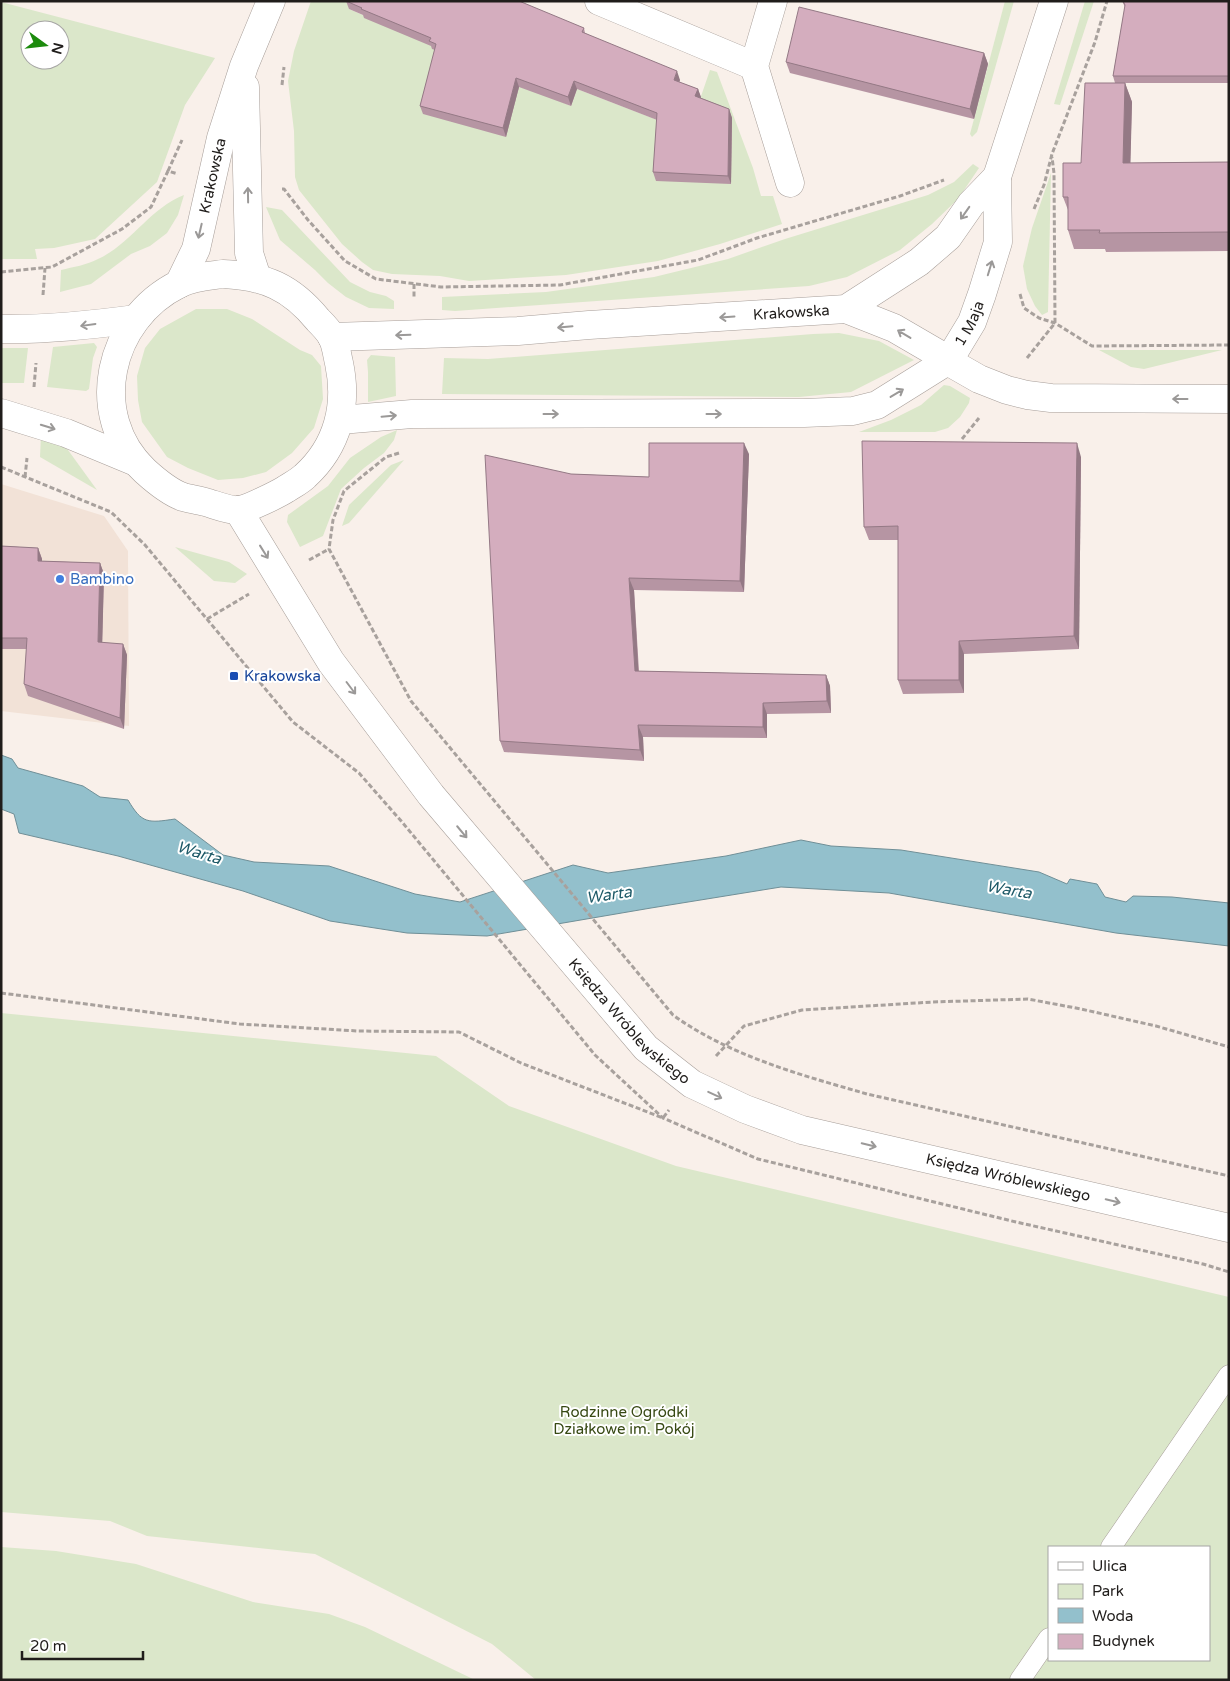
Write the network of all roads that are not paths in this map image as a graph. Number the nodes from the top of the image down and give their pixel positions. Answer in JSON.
{"nodes":[{"id":1,"x":271,"y":1,"type":"edge"},
{"id":2,"x":599,"y":1,"type":"edge"},
{"id":3,"x":773,"y":1,"type":"edge"},
{"id":4,"x":1054,"y":1,"type":"edge"},
{"id":5,"x":244,"y":66,"type":"junction"},
{"id":6,"x":754,"y":66,"type":"junction"},
{"id":7,"x":996,"y":177,"type":"junction"},
{"id":8,"x":790,"y":182,"type":"dead end"},
{"id":9,"x":257,"y":278,"type":"junction"},
{"id":10,"x":179,"y":284,"type":"junction"},
{"id":11,"x":846,"y":309,"type":"junction"},
{"id":12,"x":136,"y":319,"type":"junction"},
{"id":13,"x":1,"y":329,"type":"edge"},
{"id":14,"x":332,"y":337,"type":"junction"},
{"id":15,"x":949,"y":360,"type":"junction"},
{"id":16,"x":1229,"y":399,"type":"edge"},
{"id":17,"x":1,"y":413,"type":"edge"},
{"id":18,"x":340,"y":420,"type":"junction"},
{"id":19,"x":136,"y":462,"type":"junction"},
{"id":20,"x":238,"y":510,"type":"junction"},
{"id":21,"x":1229,"y":1228,"type":"edge"},
{"id":22,"x":1229,"y":1375,"type":"edge"},
{"id":23,"x":1112,"y":1546,"type":"edge"},
{"id":24,"x":1048,"y":1639,"type":"edge"},
{"id":25,"x":1020,"y":1680,"type":"edge"}],
"edges":[{"from":1,"to":5,"type":"main road","name":"Krakowska"},
{"from":2,"to":6,"type":"main road"},
{"from":3,"to":6,"type":"main road"},
{"from":4,"to":7,"type":"main road","name":"1 Maja"},
{"from":9,"to":5,"type":"main road","name":"Krakowska","one_way":true},
{"from":5,"to":10,"type":"main road","name":"Krakowska","one_way":true},
{"from":6,"to":8,"type":"main road"},
{"from":7,"to":11,"type":"main road","name":"1 Maja","one_way":true},
{"from":15,"to":7,"type":"main road","name":"1 Maja","one_way":true},
{"from":9,"to":10,"type":"main road"},
{"from":9,"to":14,"type":"main road"},
{"from":10,"to":12,"type":"main road"},
{"from":11,"to":14,"type":"main road","name":"Krakowska","one_way":true},
{"from":15,"to":11,"type":"main road","name":"Krakowska","one_way":true},
{"from":12,"to":13,"type":"main road","one_way":true},
{"from":12,"to":19,"type":"main road"},
{"from":14,"to":18,"type":"main road"},
{"from":16,"to":15,"type":"main road","name":"Krakowska","one_way":true},
{"from":18,"to":15,"type":"main road","name":"1 Maja","one_way":true},
{"from":17,"to":19,"type":"main road","one_way":true},
{"from":18,"to":20,"type":"main road"},
{"from":19,"to":20,"type":"main road"},
{"from":20,"to":21,"type":"main road","name":"Księdza Wróblewskiego","one_way":true},
{"from":22,"to":23,"type":"lane"},
{"from":24,"to":25,"type":"lane"}]}
